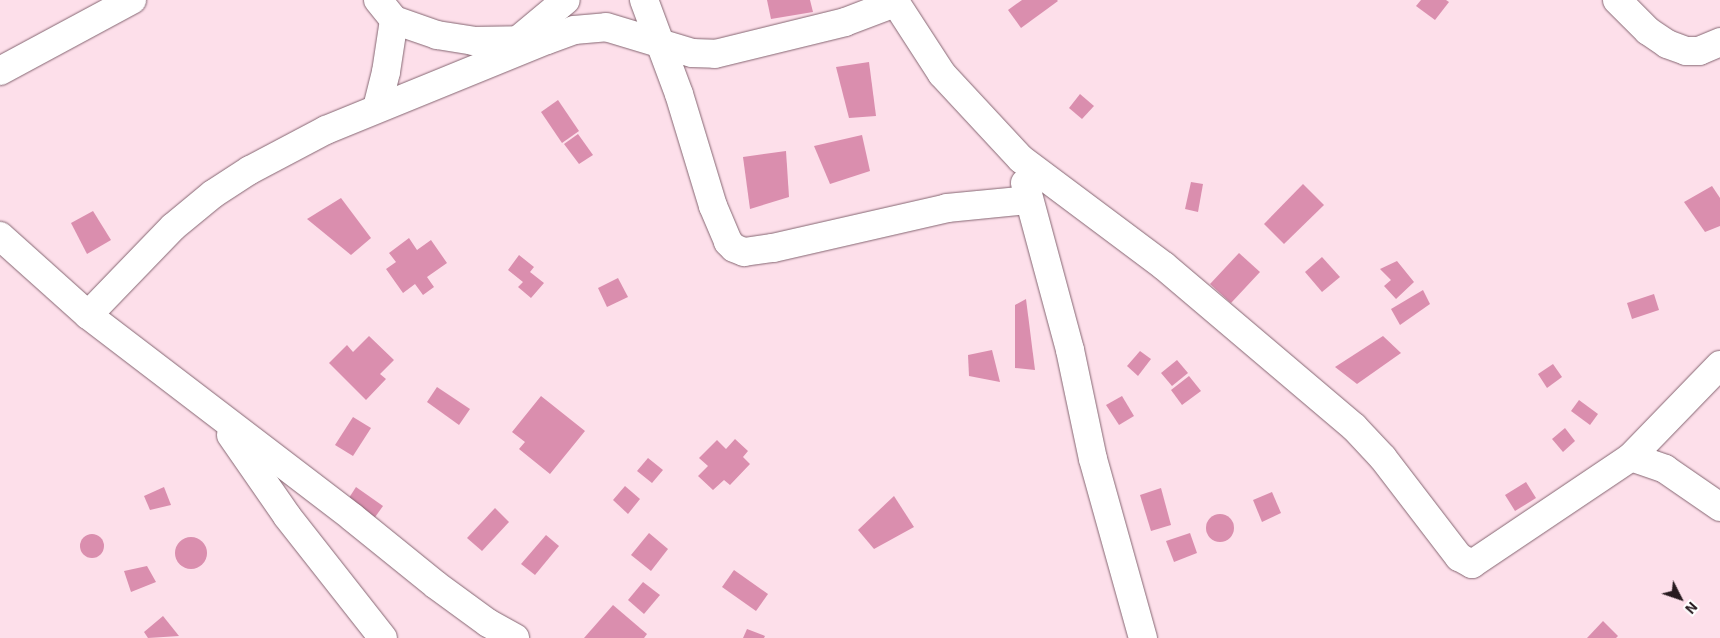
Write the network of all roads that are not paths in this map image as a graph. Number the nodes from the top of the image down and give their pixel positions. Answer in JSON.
{"nodes":[{"id":1,"x":132,"y":0,"type":"edge"},
{"id":2,"x":566,"y":0,"type":"edge"},
{"id":3,"x":644,"y":0,"type":"edge"},
{"id":4,"x":1618,"y":0,"type":"edge"},
{"id":5,"x":894,"y":1,"type":"edge"},
{"id":6,"x":386,"y":10,"type":"edge"},
{"id":7,"x":518,"y":40,"type":"junction"},
{"id":8,"x":547,"y":40,"type":"junction"},
{"id":9,"x":1720,"y":42,"type":"edge"},
{"id":10,"x":661,"y":44,"type":"junction"},
{"id":11,"x":0,"y":71,"type":"edge"},
{"id":12,"x":377,"y":108,"type":"junction"},
{"id":13,"x":1021,"y":159,"type":"junction"},
{"id":14,"x":1028,"y":200,"type":"junction"},
{"id":15,"x":0,"y":236,"type":"edge"},
{"id":16,"x":88,"y":315,"type":"junction"},
{"id":17,"x":1720,"y":365,"type":"edge"},
{"id":18,"x":216,"y":413,"type":"junction"},
{"id":19,"x":1630,"y":457,"type":"junction"},
{"id":20,"x":1720,"y":506,"type":"edge"},
{"id":21,"x":383,"y":638,"type":"edge"},
{"id":22,"x":515,"y":638,"type":"edge"},
{"id":23,"x":1144,"y":638,"type":"edge"}],
"edges":[{"from":1,"to":11,"type":"street"},
{"from":2,"to":7,"type":"street"},
{"from":3,"to":10,"type":"street"},
{"from":4,"to":9,"type":"street"},
{"from":5,"to":10,"type":"street"},
{"from":5,"to":13,"type":"street"},
{"from":6,"to":7,"type":"street"},
{"from":6,"to":12,"type":"street"},
{"from":7,"to":8,"type":"street"},
{"from":8,"to":10,"type":"street"},
{"from":8,"to":12,"type":"street"},
{"from":10,"to":14,"type":"street"},
{"from":12,"to":16,"type":"street"},
{"from":13,"to":14,"type":"street"},
{"from":13,"to":19,"type":"street"},
{"from":14,"to":23,"type":"street"},
{"from":15,"to":16,"type":"street"},
{"from":16,"to":18,"type":"street"},
{"from":17,"to":19,"type":"street"},
{"from":18,"to":21,"type":"street"},
{"from":18,"to":22,"type":"street"},
{"from":19,"to":20,"type":"street"}]}
